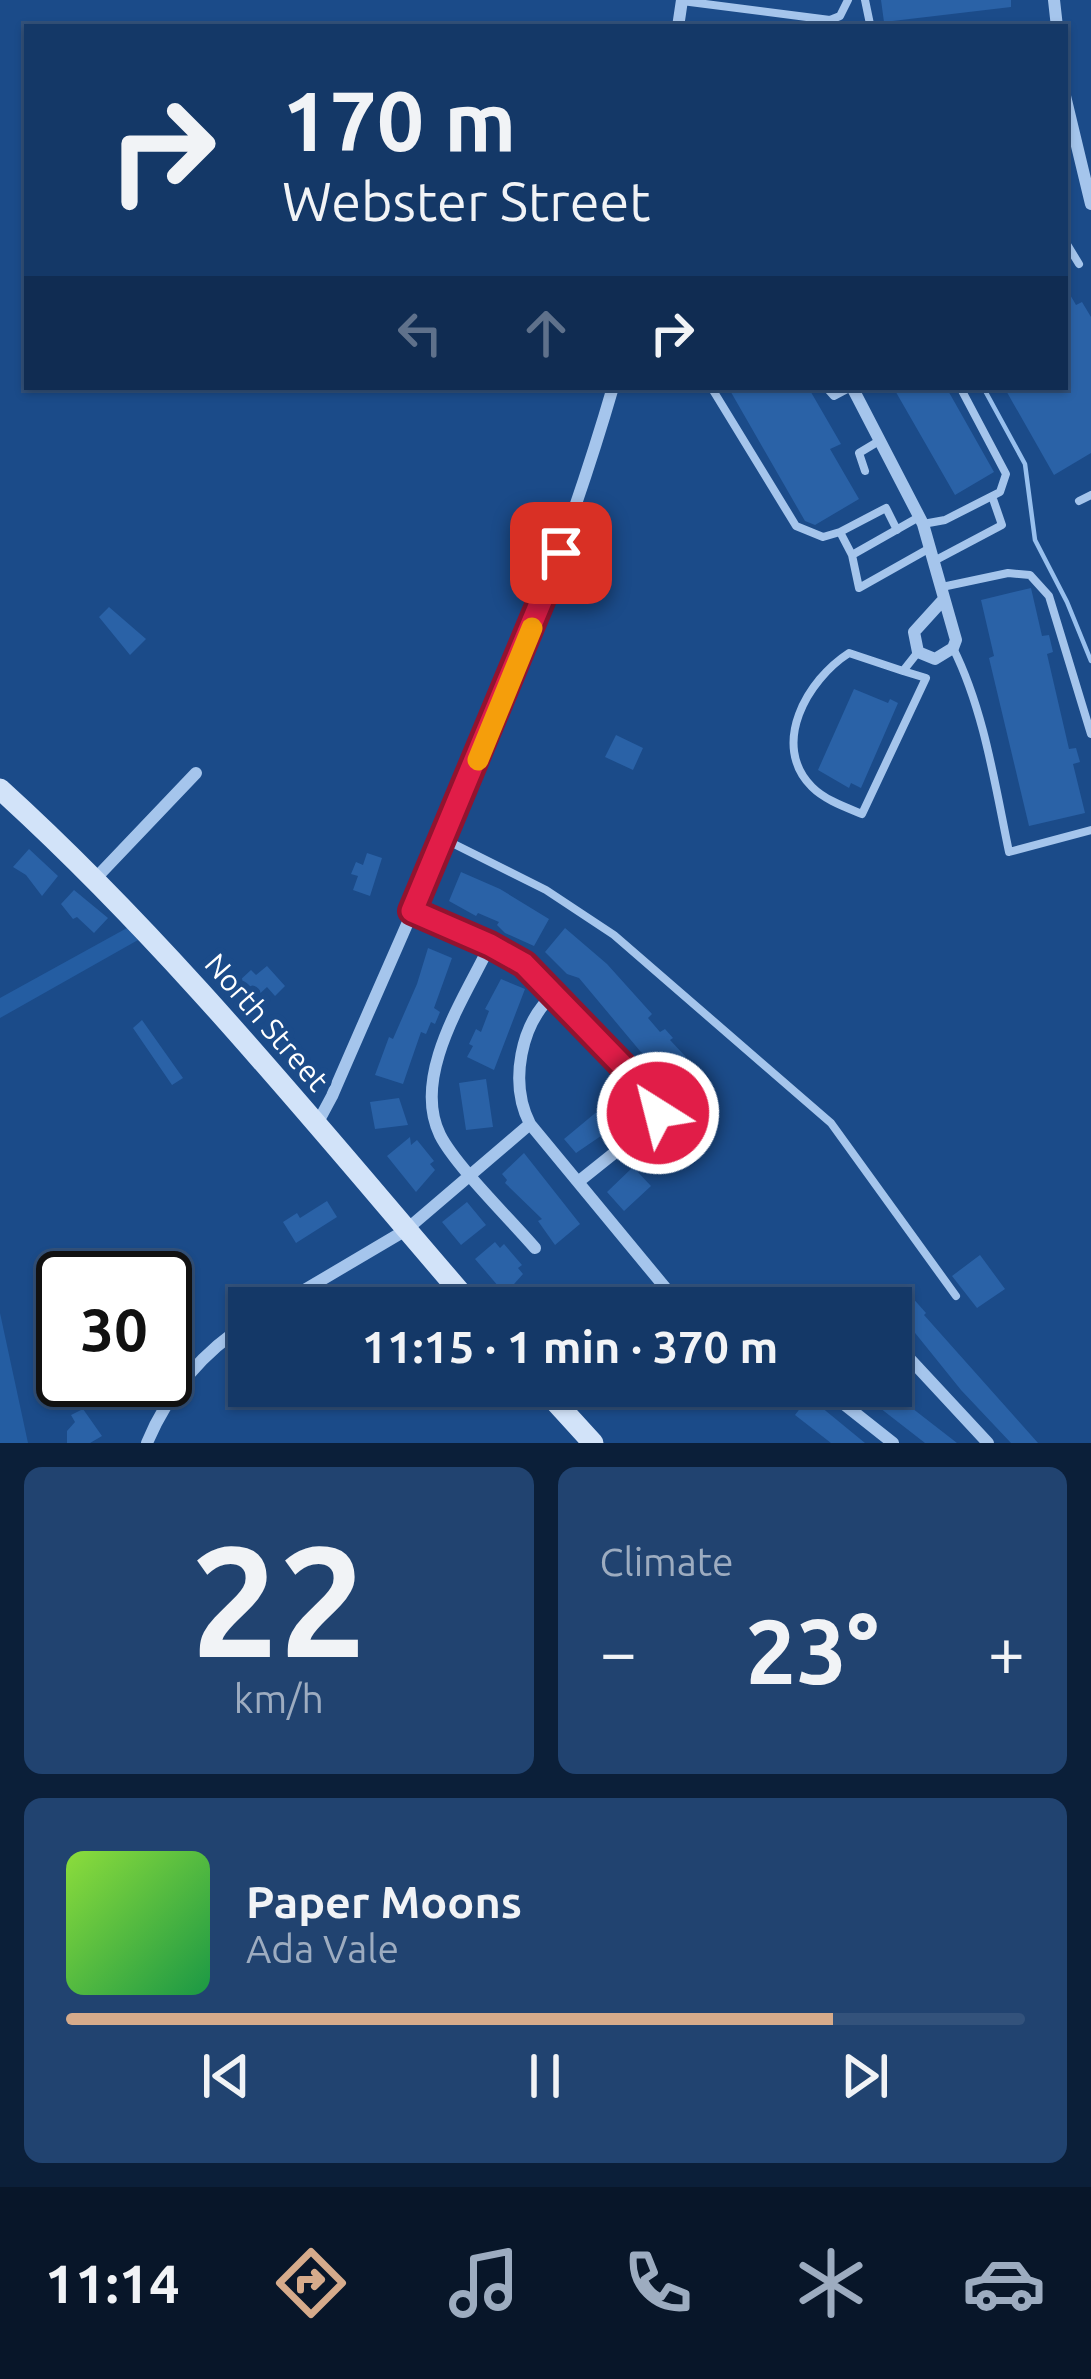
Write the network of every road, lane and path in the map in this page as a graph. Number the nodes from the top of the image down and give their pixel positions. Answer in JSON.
{"nodes":[{"id":1,"x":848,"y":0,"type":"edge"},
{"id":2,"x":682,"y":1,"type":"edge"},
{"id":3,"x":1068,"y":111,"type":"edge"},
{"id":4,"x":1091,"y":204,"type":"edge"},
{"id":5,"x":1068,"y":246,"type":"edge"},
{"id":6,"x":1078,"y":264,"type":"dead end"},
{"id":7,"x":612,"y":390,"type":"edge"},
{"id":8,"x":713,"y":390,"type":"edge"},
{"id":9,"x":854,"y":390,"type":"edge"},
{"id":10,"x":963,"y":390,"type":"edge"},
{"id":11,"x":880,"y":440,"type":"junction"},
{"id":12,"x":865,"y":471,"type":"dead end"},
{"id":13,"x":1091,"y":494,"type":"edge"},
{"id":14,"x":992,"y":496,"type":"junction"},
{"id":15,"x":1079,"y":501,"type":"dead end"},
{"id":16,"x":921,"y":521,"type":"junction"},
{"id":17,"x":897,"y":530,"type":"junction"},
{"id":18,"x":840,"y":532,"type":"junction"},
{"id":19,"x":932,"y":554,"type":"junction"},
{"id":20,"x":853,"y":555,"type":"junction"},
{"id":21,"x":942,"y":594,"type":"junction"},
{"id":22,"x":953,"y":648,"type":"junction"},
{"id":23,"x":918,"y":652,"type":"junction"},
{"id":24,"x":903,"y":670,"type":"junction"},
{"id":25,"x":1091,"y":734,"type":"edge"},
{"id":26,"x":196,"y":772,"type":"dead end"},
{"id":27,"x":0,"y":789,"type":"edge"},
{"id":28,"x":1091,"y":830,"type":"edge"},
{"id":29,"x":444,"y":839,"type":"junction"},
{"id":30,"x":94,"y":878,"type":"junction"},
{"id":31,"x":412,"y":911,"type":"junction"},
{"id":32,"x":490,"y":945,"type":"junction"},
{"id":33,"x":555,"y":993,"type":"junction"},
{"id":34,"x":530,"y":1124,"type":"junction"},
{"id":35,"x":316,"y":1125,"type":"junction"},
{"id":36,"x":471,"y":1174,"type":"junction"},
{"id":37,"x":578,"y":1182,"type":"junction"},
{"id":38,"x":406,"y":1230,"type":"junction"},
{"id":39,"x":535,"y":1248,"type":"dead end"},
{"id":40,"x":310,"y":1287,"type":"edge"},
{"id":41,"x":456,"y":1287,"type":"edge"},
{"id":42,"x":665,"y":1287,"type":"edge"},
{"id":43,"x":956,"y":1296,"type":"dead end"},
{"id":44,"x":228,"y":1339,"type":"edge"},
{"id":45,"x":912,"y":1361,"type":"edge"},
{"id":46,"x":560,"y":1407,"type":"edge"},
{"id":47,"x":846,"y":1407,"type":"edge"},
{"id":48,"x":147,"y":1443,"type":"edge"},
{"id":49,"x":593,"y":1443,"type":"edge"},
{"id":50,"x":893,"y":1443,"type":"edge"},
{"id":51,"x":988,"y":1443,"type":"edge"}],
"edges":[{"from":1,"to":2,"type":"lane"},
{"from":3,"to":4,"type":"street"},
{"from":5,"to":6,"type":"lane"},
{"from":7,"to":29,"type":"street"},
{"from":8,"to":18,"type":"lane"},
{"from":9,"to":11,"type":"street"},
{"from":10,"to":14,"type":"lane"},
{"from":11,"to":12,"type":"lane"},
{"from":11,"to":16,"type":"street"},
{"from":13,"to":15,"type":"lane"},
{"from":14,"to":16,"type":"lane"},
{"from":14,"to":19,"type":"lane"},
{"from":16,"to":17,"type":"lane"},
{"from":16,"to":19,"type":"street"},
{"from":17,"to":18,"type":"lane"},
{"from":17,"to":20,"type":"lane"},
{"from":18,"to":20,"type":"lane"},
{"from":19,"to":20,"type":"lane"},
{"from":19,"to":21,"type":"street"},
{"from":21,"to":22,"type":"street"},
{"from":21,"to":23,"type":"street"},
{"from":21,"to":25,"type":"lane"},
{"from":22,"to":23,"type":"street"},
{"from":22,"to":28,"type":"lane"},
{"from":23,"to":24,"type":"lane"},
{"from":24,"to":24,"type":"lane"},
{"from":26,"to":30,"type":"street"},
{"from":27,"to":30,"type":"main road","name":"North Street"},
{"from":29,"to":31,"type":"street"},
{"from":29,"to":43,"type":"lane"},
{"from":30,"to":35,"type":"main road","name":"North Street"},
{"from":31,"to":32,"type":"street"},
{"from":31,"to":35,"type":"street"},
{"from":32,"to":33,"type":"street"},
{"from":32,"to":36,"type":"street"},
{"from":33,"to":34,"type":"street"},
{"from":33,"to":37,"type":"street"},
{"from":34,"to":36,"type":"street"},
{"from":34,"to":37,"type":"street"},
{"from":35,"to":38,"type":"main road","name":"North Street"},
{"from":36,"to":38,"type":"street"},
{"from":36,"to":39,"type":"street"},
{"from":37,"to":42,"type":"street"},
{"from":38,"to":40,"type":"street"},
{"from":38,"to":41,"type":"main road","name":"North Street"},
{"from":44,"to":48,"type":"street"},
{"from":45,"to":51,"type":"street"},
{"from":46,"to":49,"type":"main road"},
{"from":47,"to":50,"type":"street"}]}
